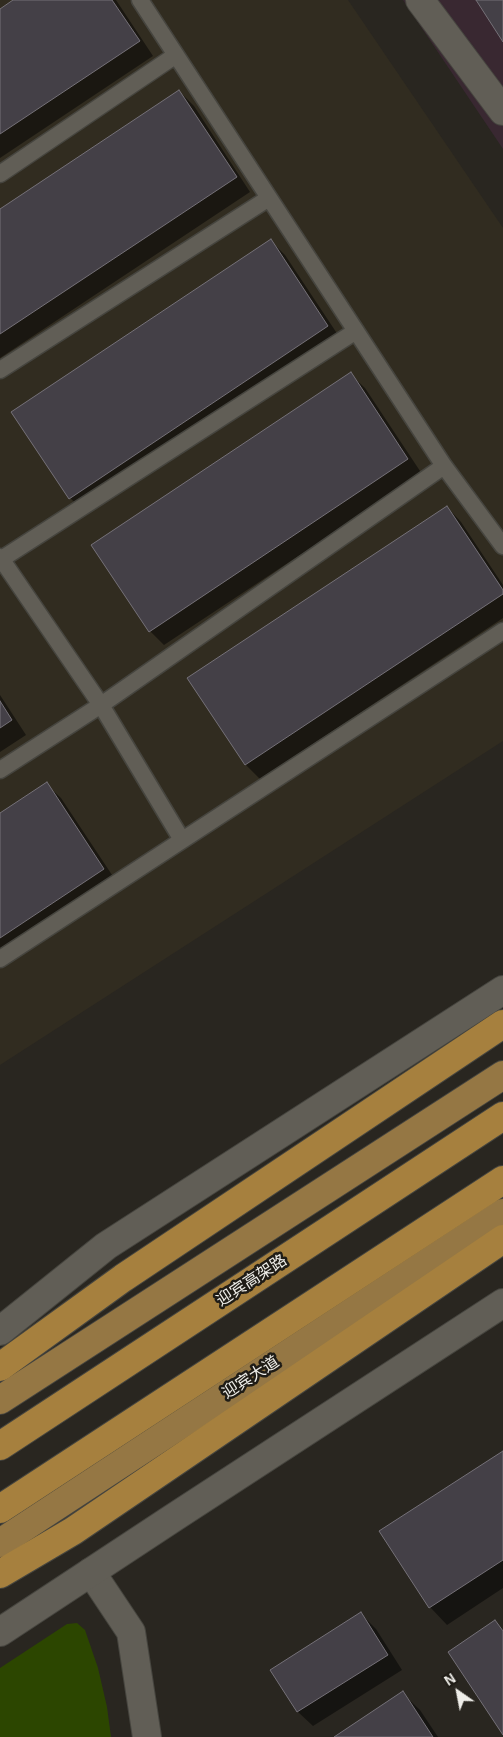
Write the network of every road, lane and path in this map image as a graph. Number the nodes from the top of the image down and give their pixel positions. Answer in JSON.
{"nodes":[{"id":1,"x":140,"y":0,"type":"edge"},
{"id":2,"x":426,"y":2,"type":"edge"},
{"id":3,"x":176,"y":55,"type":"junction"},
{"id":4,"x":503,"y":112,"type":"edge"},
{"id":5,"x":0,"y":174,"type":"edge"},
{"id":6,"x":269,"y":198,"type":"junction"},
{"id":7,"x":356,"y":331,"type":"junction"},
{"id":8,"x":0,"y":370,"type":"edge"},
{"id":9,"x":444,"y":466,"type":"junction"},
{"id":10,"x":503,"y":546,"type":"edge"},
{"id":11,"x":0,"y":559,"type":"edge"},
{"id":12,"x":503,"y":631,"type":"edge"},
{"id":13,"x":100,"y":705,"type":"junction"},
{"id":14,"x":0,"y":770,"type":"edge"},
{"id":15,"x":182,"y":840,"type":"junction"},
{"id":16,"x":0,"y":959,"type":"edge"},
{"id":17,"x":503,"y":990,"type":"edge"},
{"id":18,"x":503,"y":1024,"type":"edge"},
{"id":19,"x":503,"y":1075,"type":"edge"},
{"id":20,"x":503,"y":1116,"type":"edge"},
{"id":21,"x":503,"y":1180,"type":"edge"},
{"id":22,"x":503,"y":1213,"type":"edge"},
{"id":23,"x":503,"y":1239,"type":"edge"},
{"id":24,"x":503,"y":1303,"type":"edge"},
{"id":25,"x":0,"y":1331,"type":"edge"},
{"id":26,"x":0,"y":1367,"type":"edge"},
{"id":27,"x":0,"y":1400,"type":"edge"},
{"id":28,"x":0,"y":1446,"type":"edge"},
{"id":29,"x":0,"y":1509,"type":"edge"},
{"id":30,"x":0,"y":1543,"type":"edge"},
{"id":31,"x":91,"y":1572,"type":"junction"},
{"id":32,"x":0,"y":1574,"type":"edge"},
{"id":33,"x":0,"y":1632,"type":"edge"},
{"id":34,"x":147,"y":1737,"type":"edge"}],
"edges":[{"from":1,"to":3,"type":"lane"},
{"from":2,"to":4,"type":"street"},
{"from":3,"to":5,"type":"lane"},
{"from":3,"to":6,"type":"lane"},
{"from":6,"to":7,"type":"lane"},
{"from":6,"to":8,"type":"lane"},
{"from":7,"to":9,"type":"lane"},
{"from":7,"to":11,"type":"lane"},
{"from":9,"to":10,"type":"lane"},
{"from":9,"to":13,"type":"lane"},
{"from":11,"to":13,"type":"lane"},
{"from":12,"to":15,"type":"lane"},
{"from":13,"to":14,"type":"lane"},
{"from":13,"to":15,"type":"lane"},
{"from":15,"to":16,"type":"lane"},
{"from":17,"to":25,"type":"street"},
{"from":18,"to":26,"type":"highway"},
{"from":19,"to":27,"type":"main road"},
{"from":20,"to":28,"type":"highway","name":"迎宾高架路"},
{"from":21,"to":29,"type":"highway"},
{"from":22,"to":30,"type":"main road","name":"迎宾大道"},
{"from":23,"to":32,"type":"highway"},
{"from":24,"to":31,"type":"street"},
{"from":31,"to":33,"type":"street"},
{"from":31,"to":34,"type":"street"}]}
